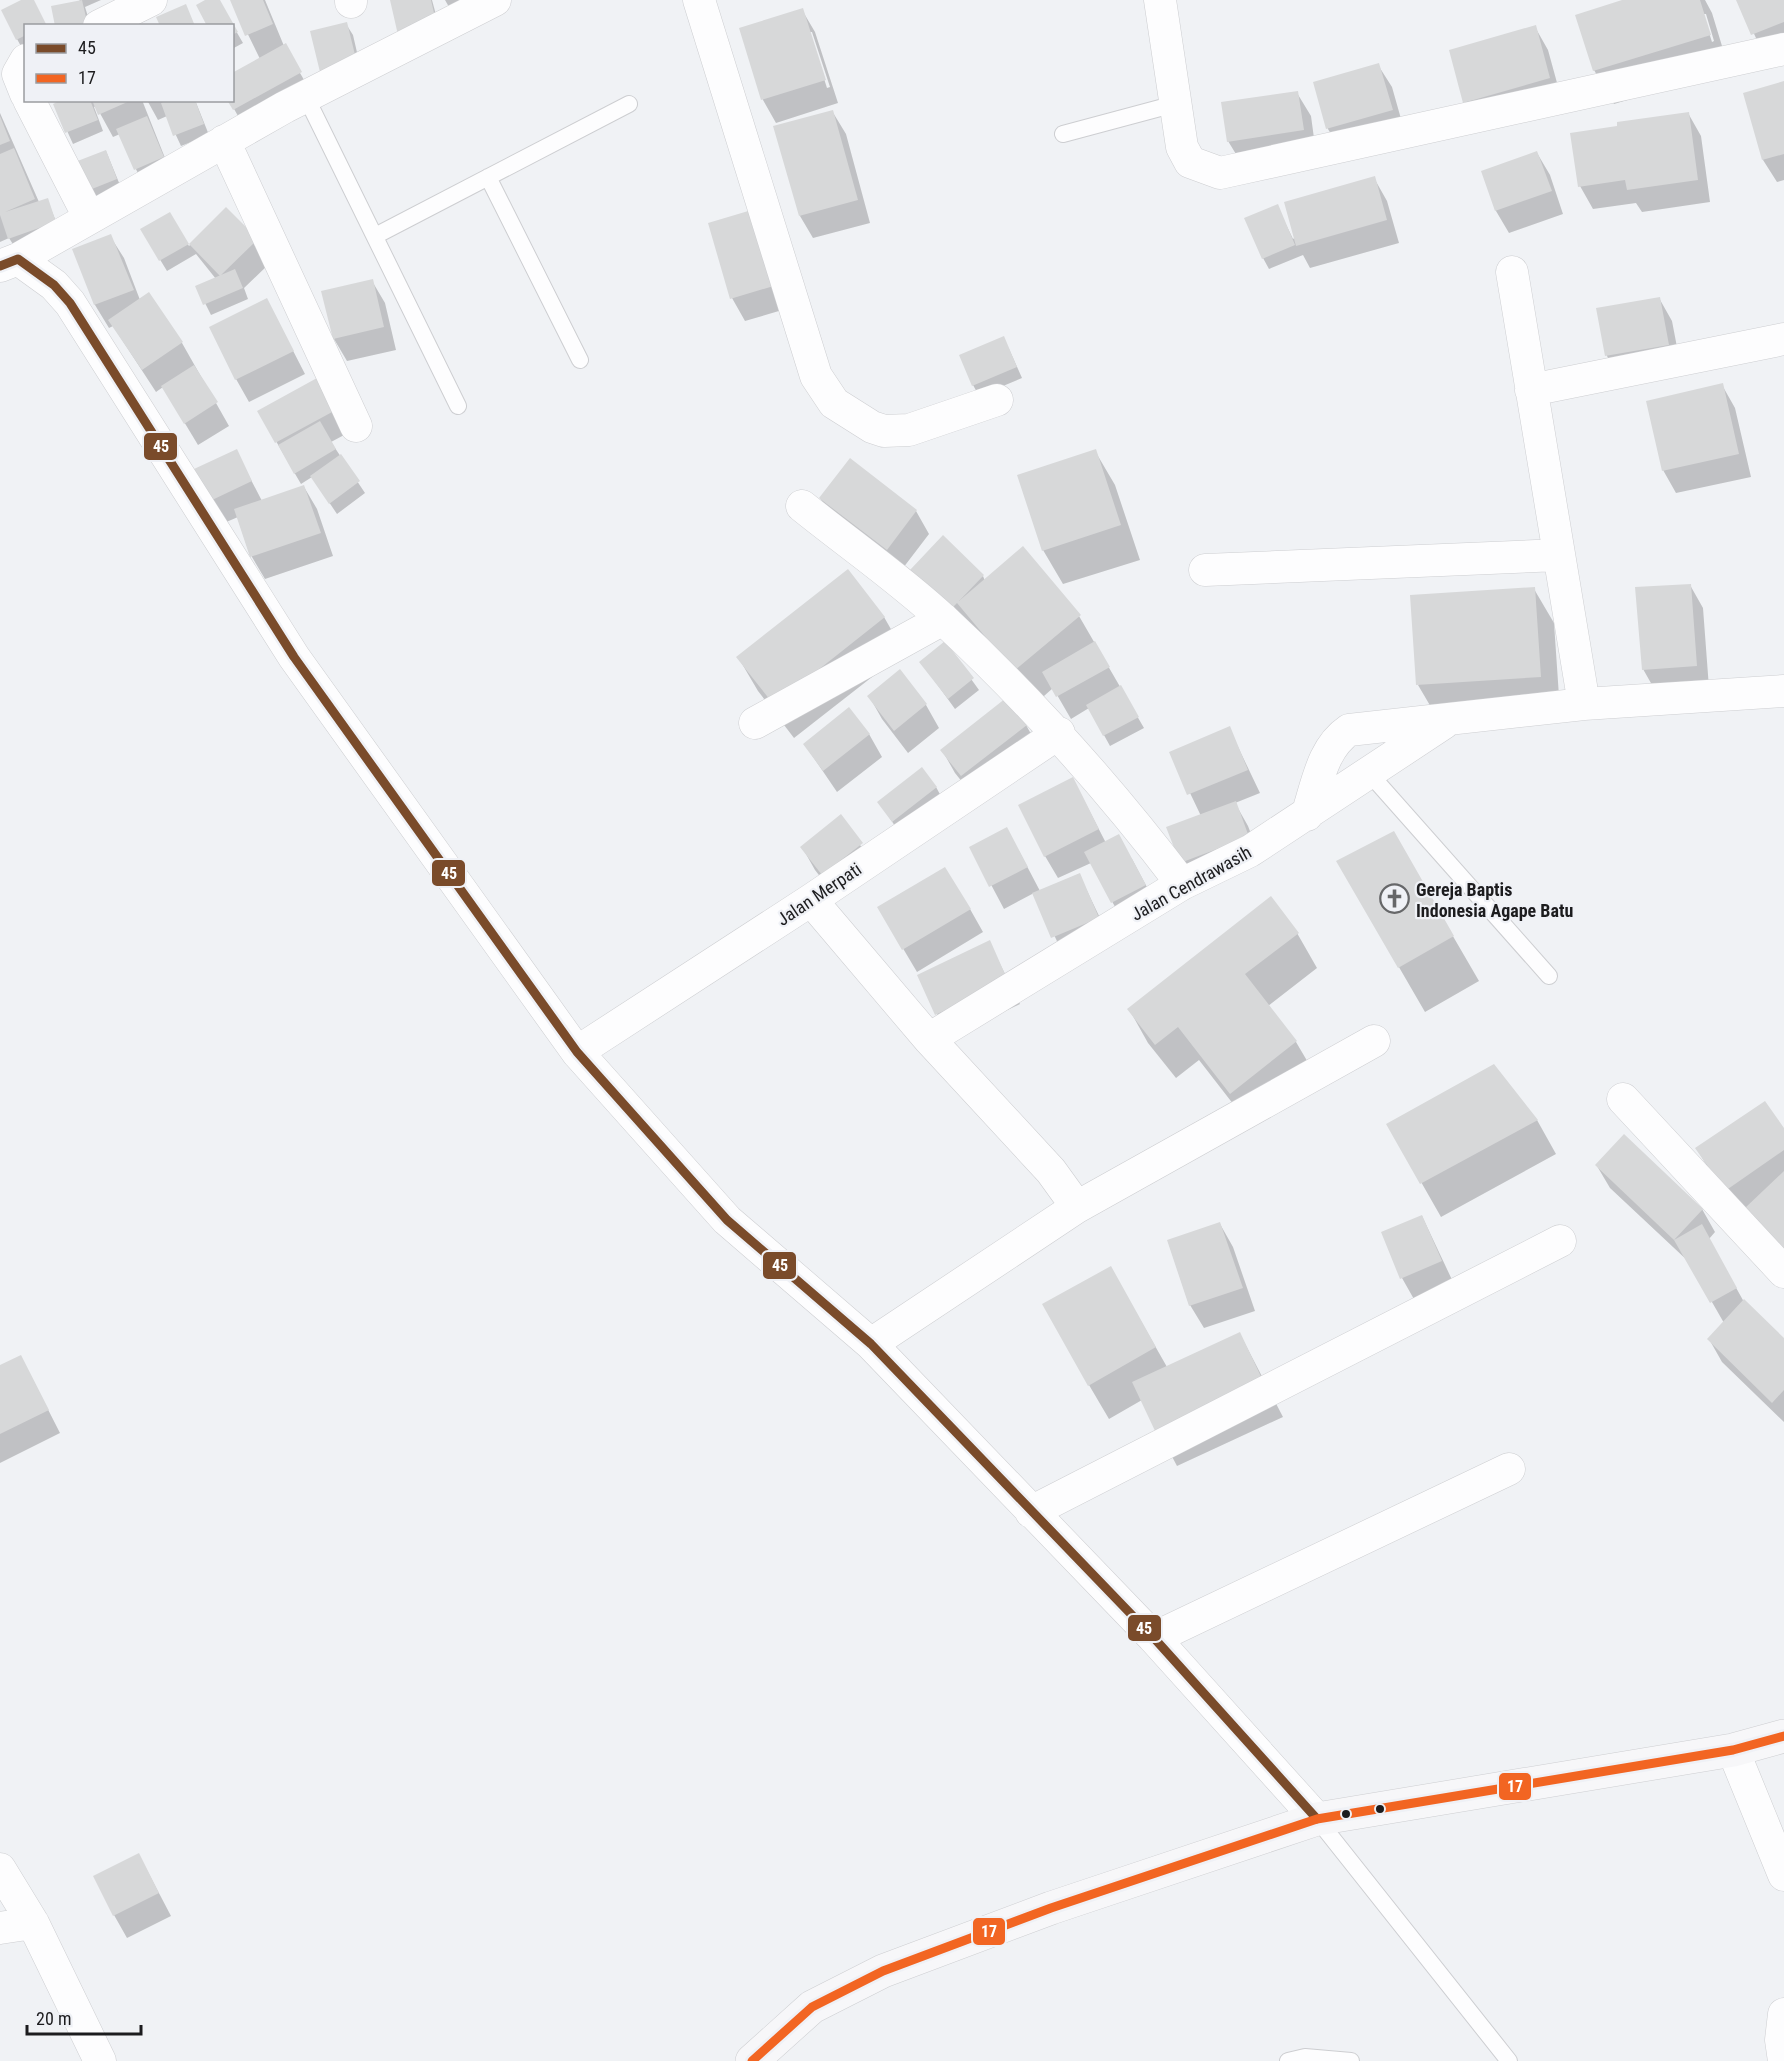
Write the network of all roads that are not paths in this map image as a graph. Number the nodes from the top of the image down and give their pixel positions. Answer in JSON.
{"nodes":[{"id":1,"x":151,"y":0,"type":"edge"},
{"id":2,"x":495,"y":0,"type":"edge"},
{"id":3,"x":699,"y":0,"type":"edge"},
{"id":4,"x":1160,"y":0,"type":"edge"},
{"id":5,"x":103,"y":24,"type":"edge"},
{"id":6,"x":1784,"y":49,"type":"edge"},
{"id":7,"x":24,"y":64,"type":"edge"},
{"id":8,"x":24,"y":89,"type":"edge"},
{"id":9,"x":306,"y":97,"type":"junction"},
{"id":10,"x":30,"y":102,"type":"edge"},
{"id":11,"x":629,"y":104,"type":"dead end"},
{"id":12,"x":1175,"y":104,"type":"junction"},
{"id":13,"x":1063,"y":134,"type":"dead end"},
{"id":14,"x":224,"y":141,"type":"junction"},
{"id":15,"x":489,"y":177,"type":"junction"},
{"id":16,"x":89,"y":217,"type":"junction"},
{"id":17,"x":375,"y":236,"type":"junction"},
{"id":18,"x":9,"y":262,"type":"edge"},
{"id":19,"x":1512,"y":273,"type":"dead end"},
{"id":20,"x":1784,"y":339,"type":"edge"},
{"id":21,"x":580,"y":360,"type":"dead end"},
{"id":22,"x":1531,"y":390,"type":"junction"},
{"id":23,"x":997,"y":400,"type":"dead end"},
{"id":24,"x":458,"y":406,"type":"dead end"},
{"id":25,"x":356,"y":426,"type":"dead end"},
{"id":26,"x":802,"y":506,"type":"dead end"},
{"id":27,"x":1559,"y":555,"type":"junction"},
{"id":28,"x":1205,"y":570,"type":"dead end"},
{"id":29,"x":943,"y":619,"type":"junction"},
{"id":30,"x":1784,"y":691,"type":"edge"},
{"id":31,"x":1584,"y":704,"type":"junction"},
{"id":32,"x":1448,"y":720,"type":"junction"},
{"id":33,"x":754,"y":723,"type":"dead end"},
{"id":34,"x":1059,"y":733,"type":"junction"},
{"id":35,"x":1369,"y":773,"type":"junction"},
{"id":36,"x":1307,"y":815,"type":"junction"},
{"id":37,"x":1182,"y":884,"type":"junction"},
{"id":38,"x":811,"y":900,"type":"junction"},
{"id":39,"x":1549,"y":976,"type":"dead end"},
{"id":40,"x":929,"y":1039,"type":"junction"},
{"id":41,"x":1374,"y":1041,"type":"dead end"},
{"id":42,"x":577,"y":1052,"type":"junction"},
{"id":43,"x":1623,"y":1099,"type":"dead end"},
{"id":44,"x":1077,"y":1207,"type":"junction"},
{"id":45,"x":1560,"y":1240,"type":"dead end"},
{"id":46,"x":1784,"y":1272,"type":"edge"},
{"id":47,"x":871,"y":1344,"type":"junction"},
{"id":48,"x":1509,"y":1469,"type":"dead end"},
{"id":49,"x":1031,"y":1512,"type":"junction"},
{"id":50,"x":1154,"y":1638,"type":"junction"},
{"id":51,"x":1784,"y":1736,"type":"edge"},
{"id":52,"x":1733,"y":1750,"type":"junction"},
{"id":53,"x":1317,"y":1819,"type":"junction"},
{"id":54,"x":0,"y":1869,"type":"edge"},
{"id":55,"x":1784,"y":1875,"type":"edge"},
{"id":56,"x":33,"y":1923,"type":"junction"},
{"id":57,"x":0,"y":1928,"type":"edge"},
{"id":58,"x":1784,"y":2013,"type":"edge"},
{"id":59,"x":100,"y":2061,"type":"edge"},
{"id":60,"x":752,"y":2061,"type":"edge"},
{"id":61,"x":1288,"y":2061,"type":"edge"},
{"id":62,"x":1351,"y":2061,"type":"edge"},
{"id":63,"x":1509,"y":2061,"type":"edge"},
{"id":64,"x":1784,"y":2061,"type":"edge"}],
"edges":[{"from":1,"to":5,"type":"street"},
{"from":2,"to":9,"type":"street"},
{"from":3,"to":23,"type":"street"},
{"from":4,"to":12,"type":"street"},
{"from":6,"to":12,"type":"street"},
{"from":7,"to":8,"type":"street"},
{"from":9,"to":14,"type":"street"},
{"from":9,"to":17,"type":"lane"},
{"from":10,"to":16,"type":"street"},
{"from":11,"to":15,"type":"lane"},
{"from":12,"to":13,"type":"lane"},
{"from":14,"to":16,"type":"street"},
{"from":14,"to":25,"type":"street"},
{"from":15,"to":17,"type":"lane"},
{"from":15,"to":21,"type":"lane"},
{"from":16,"to":18,"type":"street"},
{"from":17,"to":24,"type":"lane"},
{"from":18,"to":42,"type":"street"},
{"from":19,"to":22,"type":"street"},
{"from":20,"to":22,"type":"street"},
{"from":22,"to":27,"type":"street"},
{"from":26,"to":29,"type":"street"},
{"from":27,"to":28,"type":"street"},
{"from":27,"to":31,"type":"street"},
{"from":29,"to":33,"type":"street"},
{"from":29,"to":34,"type":"street"},
{"from":30,"to":31,"type":"street"},
{"from":31,"to":32,"type":"street"},
{"from":32,"to":35,"type":"street","name":"Jalan Cendrawasih"},
{"from":32,"to":36,"type":"street"},
{"from":34,"to":37,"type":"street"},
{"from":34,"to":38,"type":"street","name":"Jalan Merpati"},
{"from":35,"to":36,"type":"street","name":"Jalan Cendrawasih"},
{"from":35,"to":39,"type":"lane"},
{"from":36,"to":37,"type":"street","name":"Jalan Cendrawasih"},
{"from":37,"to":40,"type":"street","name":"Jalan Cendrawasih"},
{"from":38,"to":40,"type":"street"},
{"from":38,"to":42,"type":"street","name":"Jalan Merpati"},
{"from":40,"to":44,"type":"street"},
{"from":41,"to":44,"type":"street"},
{"from":42,"to":47,"type":"street"},
{"from":43,"to":46,"type":"street"},
{"from":44,"to":47,"type":"street"},
{"from":45,"to":49,"type":"street"},
{"from":47,"to":49,"type":"street"},
{"from":48,"to":50,"type":"street"},
{"from":49,"to":50,"type":"street"},
{"from":50,"to":53,"type":"street"},
{"from":51,"to":52,"type":"main road"},
{"from":52,"to":53,"type":"main road"},
{"from":52,"to":55,"type":"street"},
{"from":53,"to":60,"type":"main road"},
{"from":53,"to":63,"type":"lane"},
{"from":54,"to":56,"type":"street"},
{"from":56,"to":57,"type":"street"},
{"from":56,"to":59,"type":"street"},
{"from":58,"to":64,"type":"street"},
{"from":61,"to":62,"type":"lane"}]}
